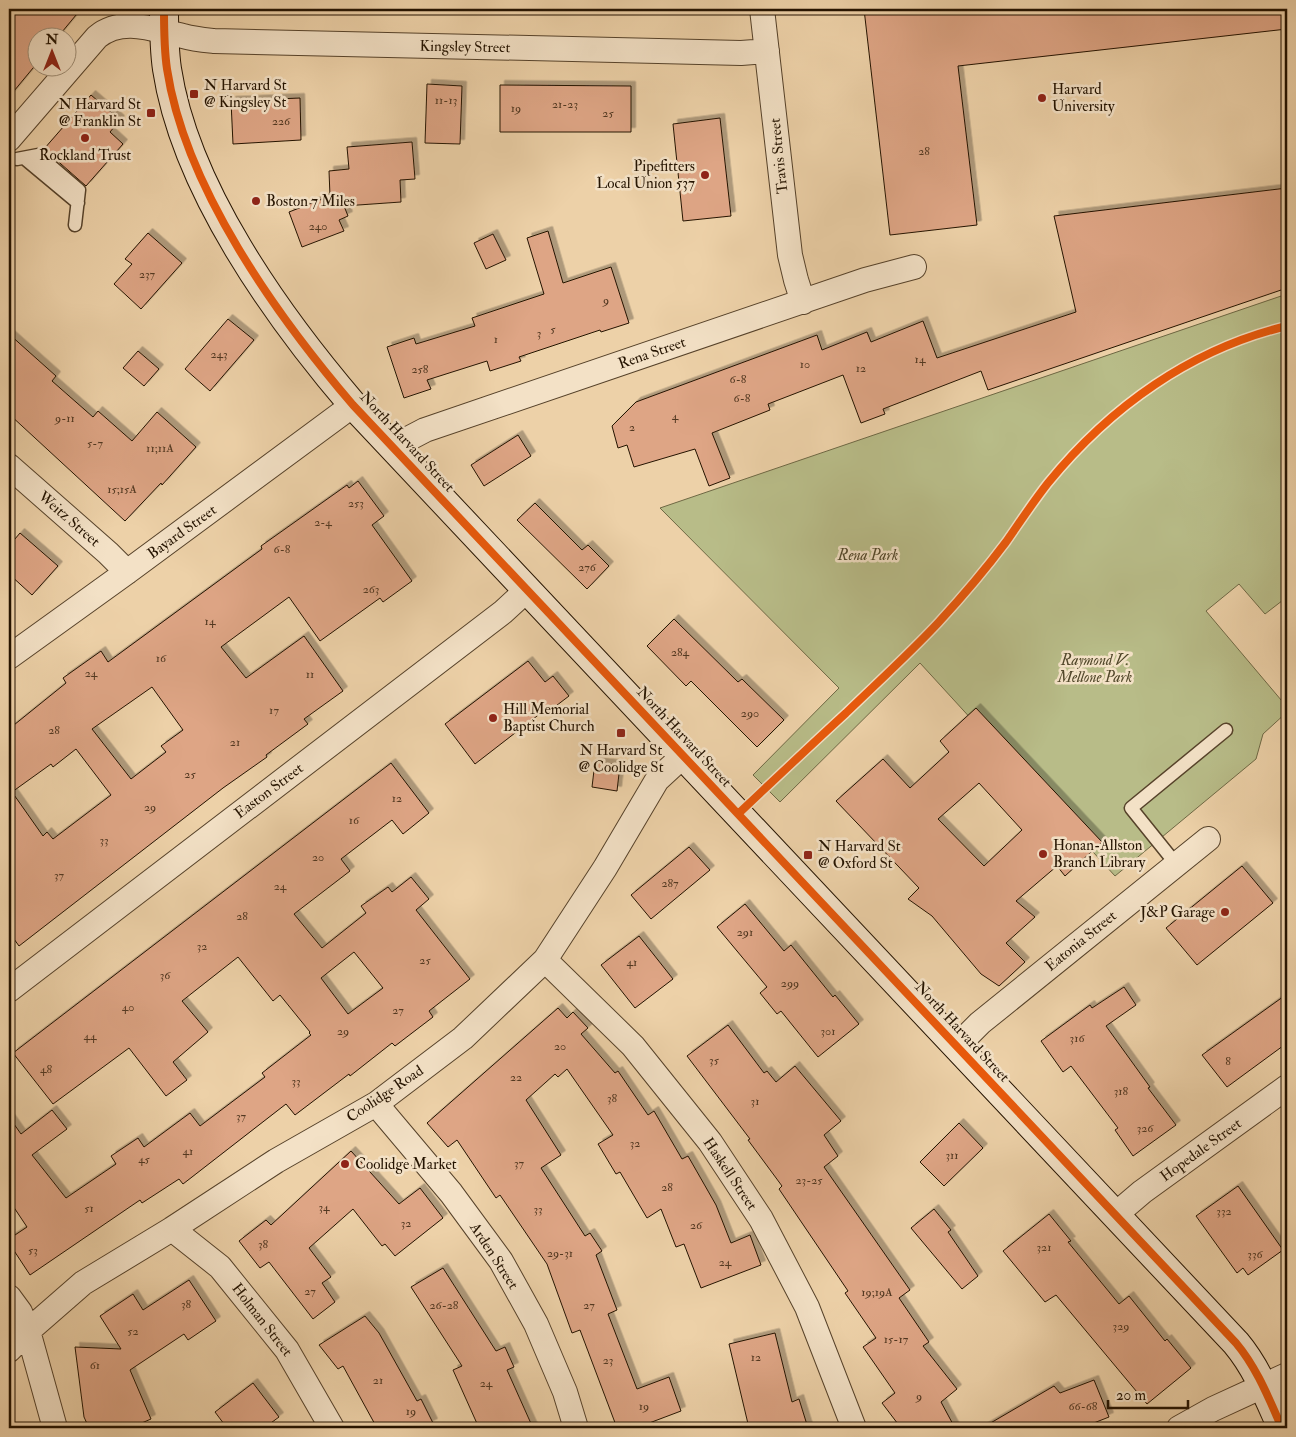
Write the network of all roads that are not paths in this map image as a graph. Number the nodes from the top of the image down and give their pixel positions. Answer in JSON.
{"nodes":[{"id":1,"x":762,"y":9,"type":"edge"},
{"id":2,"x":164,"y":20,"type":"edge"},
{"id":3,"x":767,"y":51,"type":"junction"},
{"id":4,"x":16,"y":152,"type":"edge"},
{"id":5,"x":75,"y":225,"type":"dead end"},
{"id":6,"x":914,"y":267,"type":"dead end"},
{"id":7,"x":803,"y":302,"type":"junction"},
{"id":8,"x":353,"y":405,"type":"junction"},
{"id":9,"x":395,"y":449,"type":"junction"},
{"id":10,"x":9,"y":466,"type":"edge"},
{"id":11,"x":127,"y":572,"type":"junction"},
{"id":12,"x":527,"y":590,"type":"junction"},
{"id":13,"x":9,"y":657,"type":"edge"},
{"id":14,"x":1226,"y":730,"type":"dead end"},
{"id":15,"x":683,"y":756,"type":"junction"},
{"id":16,"x":1208,"y":839,"type":"dead end"},
{"id":17,"x":1176,"y":864,"type":"junction"},
{"id":18,"x":545,"y":960,"type":"junction"},
{"id":19,"x":9,"y":990,"type":"edge"},
{"id":20,"x":957,"y":1046,"type":"junction"},
{"id":21,"x":1287,"y":1087,"type":"edge"},
{"id":22,"x":376,"y":1104,"type":"junction"},
{"id":23,"x":1115,"y":1215,"type":"junction"},
{"id":24,"x":172,"y":1229,"type":"junction"},
{"id":25,"x":9,"y":1297,"type":"edge"},
{"id":26,"x":28,"y":1331,"type":"junction"},
{"id":27,"x":9,"y":1350,"type":"edge"},
{"id":28,"x":1275,"y":1380,"type":"edge"},
{"id":29,"x":55,"y":1428,"type":"edge"},
{"id":30,"x":332,"y":1428,"type":"edge"},
{"id":31,"x":576,"y":1428,"type":"edge"},
{"id":32,"x":854,"y":1428,"type":"edge"},
{"id":33,"x":1178,"y":1428,"type":"edge"},
{"id":34,"x":1282,"y":1428,"type":"edge"}],
"edges":[{"from":1,"to":3,"type":"street","name":"Travis Street"},
{"from":2,"to":3,"type":"street","name":"Kingsley Street"},
{"from":2,"to":4,"type":"street","name":"Kingsley Street"},
{"from":2,"to":8,"type":"main road","name":"North Harvard Street"},
{"from":3,"to":7,"type":"street","name":"Travis Street"},
{"from":4,"to":5,"type":"lane"},
{"from":6,"to":7,"type":"street","name":"Rena Street"},
{"from":7,"to":9,"type":"street","name":"Rena Street"},
{"from":8,"to":9,"type":"main road","name":"North Harvard Street"},
{"from":8,"to":11,"type":"street","name":"Bayard Street"},
{"from":9,"to":12,"type":"main road","name":"North Harvard Street"},
{"from":10,"to":11,"type":"street","name":"Weitz Street"},
{"from":11,"to":13,"type":"street","name":"Bayard Street"},
{"from":12,"to":15,"type":"main road","name":"North Harvard Street"},
{"from":12,"to":19,"type":"street","name":"Easton Street"},
{"from":14,"to":17,"type":"lane"},
{"from":15,"to":18,"type":"street","name":"Coolidge Road"},
{"from":15,"to":20,"type":"main road","name":"North Harvard Street"},
{"from":16,"to":17,"type":"street","name":"Eatonia Street"},
{"from":17,"to":20,"type":"street","name":"Eatonia Street"},
{"from":18,"to":22,"type":"street","name":"Coolidge Road"},
{"from":18,"to":32,"type":"street","name":"Haskell Street"},
{"from":20,"to":23,"type":"main road","name":"North Harvard Street"},
{"from":21,"to":23,"type":"street","name":"Hopedale Street"},
{"from":22,"to":24,"type":"street","name":"Coolidge Road"},
{"from":22,"to":31,"type":"street","name":"Arden Street"},
{"from":23,"to":28,"type":"main road","name":"North Harvard Street"},
{"from":24,"to":26,"type":"street","name":"Coolidge Road"},
{"from":24,"to":30,"type":"street","name":"Holman Street"},
{"from":25,"to":26,"type":"street"},
{"from":26,"to":27,"type":"street","name":"Coolidge Road"},
{"from":26,"to":29,"type":"street"},
{"from":28,"to":33,"type":"street"},
{"from":28,"to":34,"type":"main road","name":"North Harvard Street"}]}
